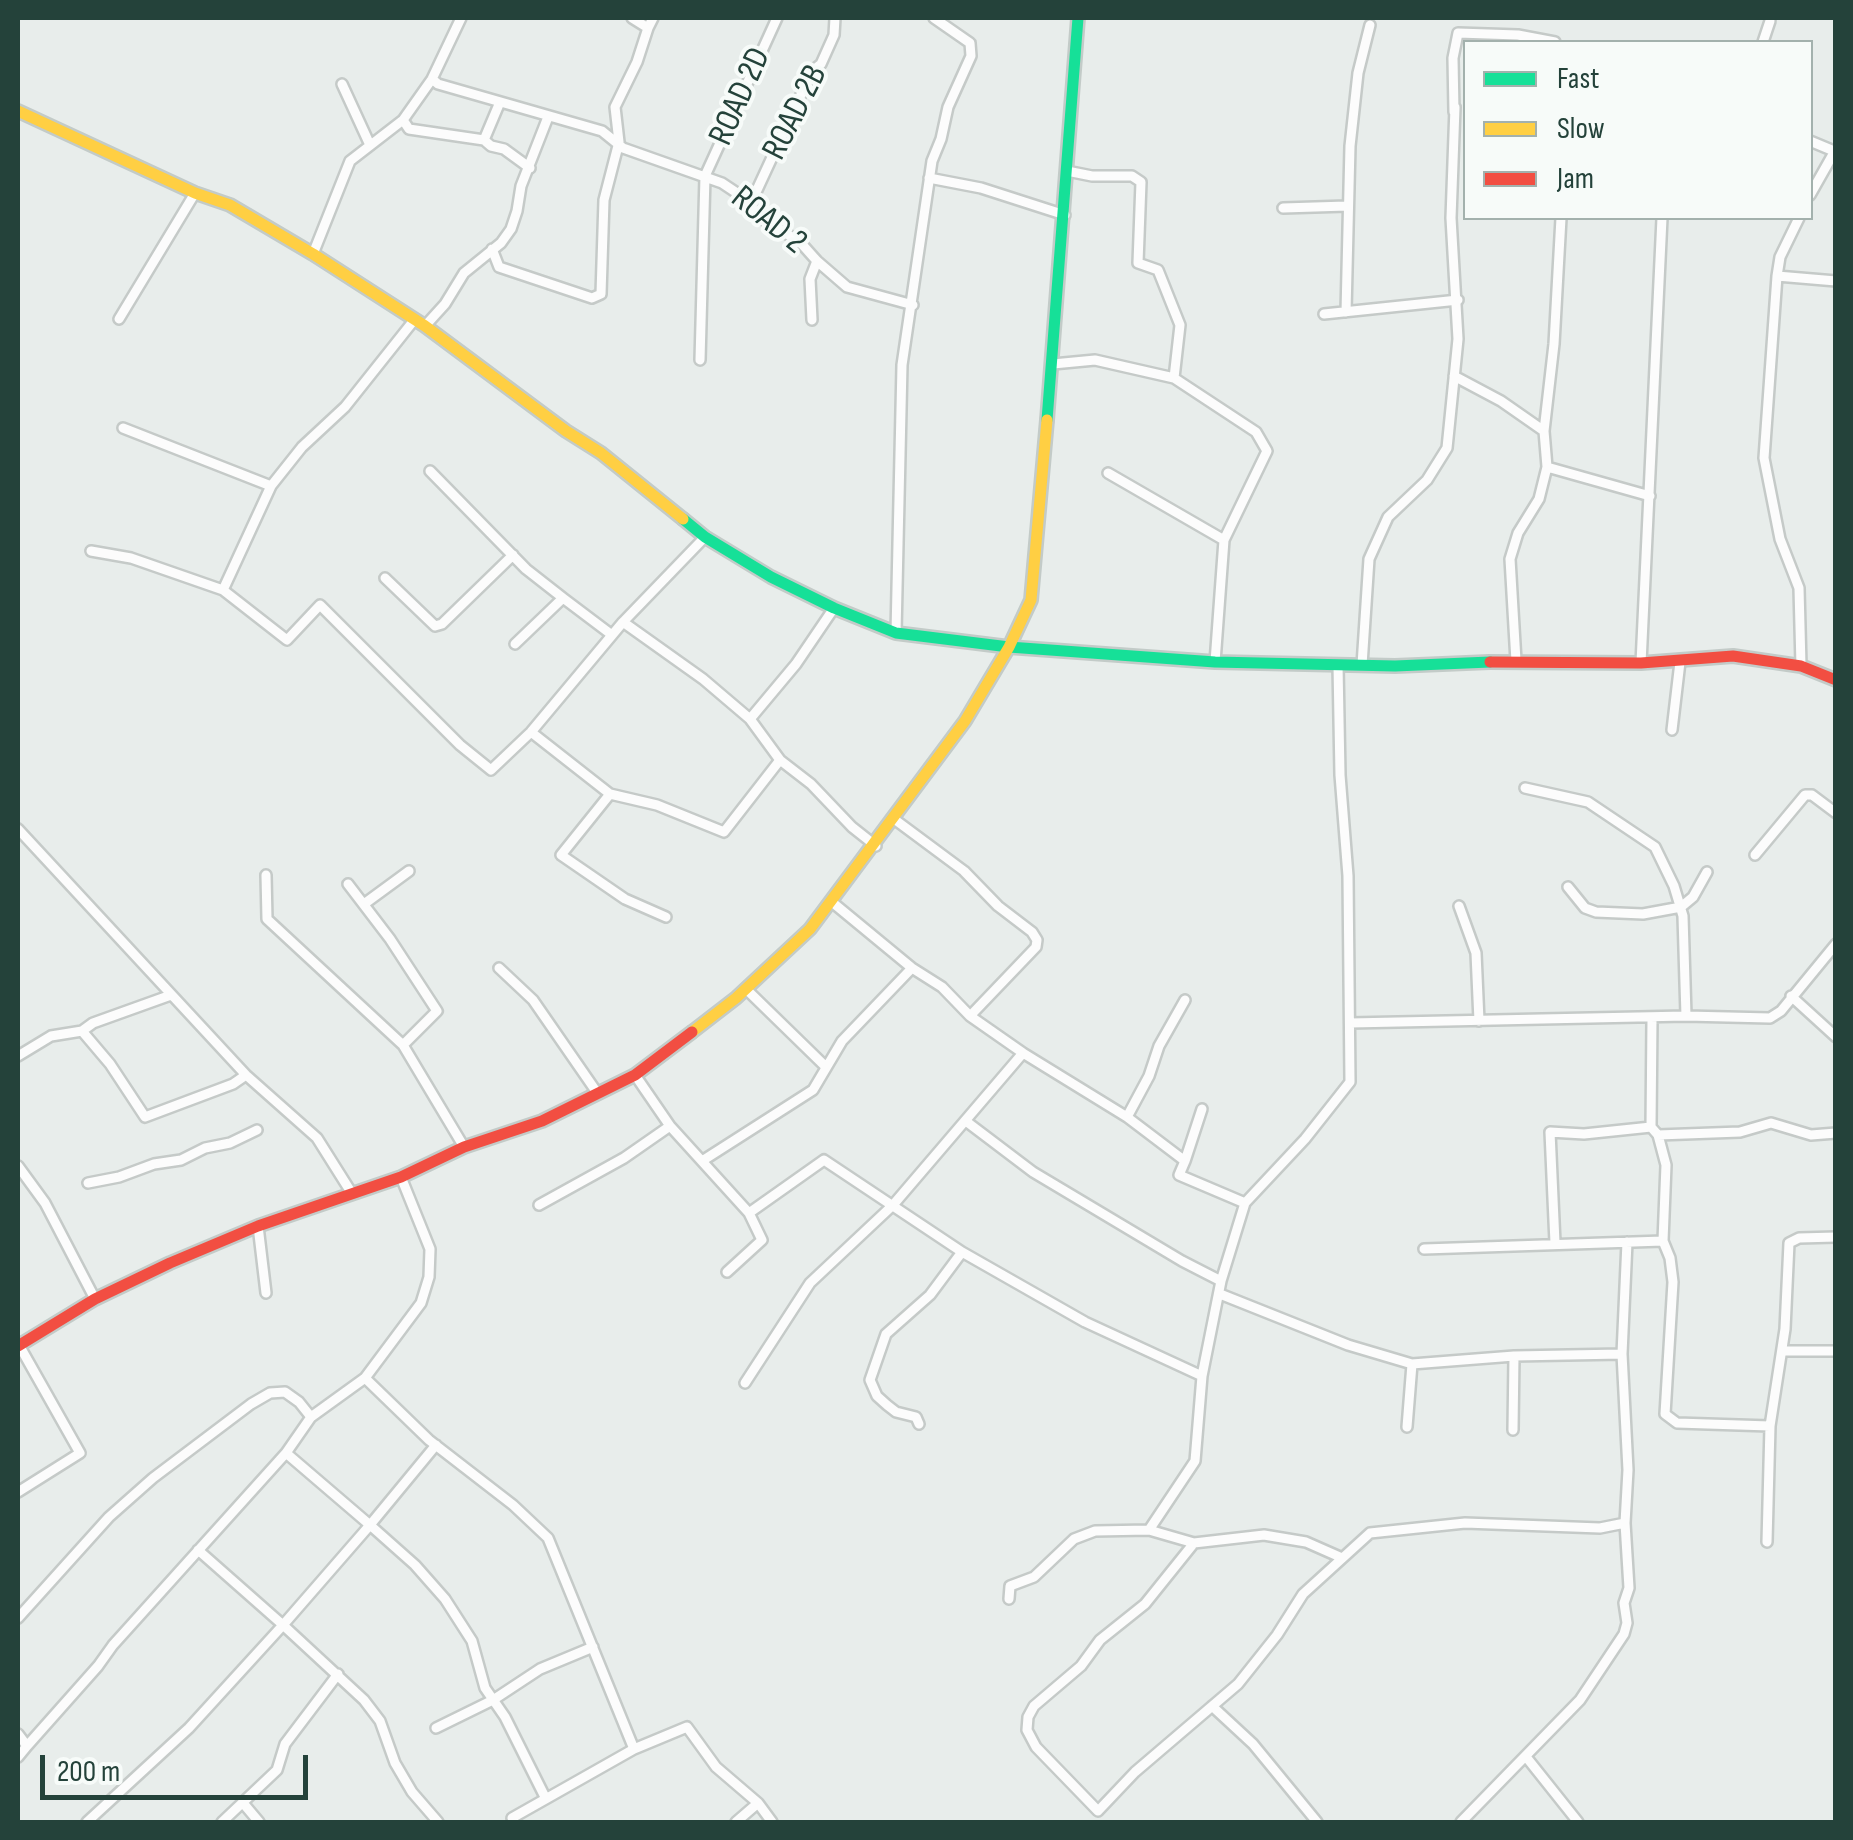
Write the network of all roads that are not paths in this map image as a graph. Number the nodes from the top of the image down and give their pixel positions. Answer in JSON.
{"nodes":[{"id":1,"x":461,"y":18,"type":"edge"},
{"id":2,"x":632,"y":18,"type":"edge"},
{"id":3,"x":777,"y":18,"type":"edge"},
{"id":4,"x":835,"y":18,"type":"edge"},
{"id":5,"x":934,"y":18,"type":"edge"},
{"id":6,"x":1078,"y":18,"type":"edge"},
{"id":7,"x":1770,"y":22,"type":"dead end"},
{"id":8,"x":650,"y":23,"type":"edge"},
{"id":9,"x":1370,"y":25,"type":"dead end"},
{"id":10,"x":1544,"y":40,"type":"edge"},
{"id":11,"x":1764,"y":40,"type":"edge"},
{"id":12,"x":432,"y":79,"type":"junction"},
{"id":13,"x":342,"y":84,"type":"dead end"},
{"id":14,"x":500,"y":102,"type":"junction"},
{"id":15,"x":1455,"y":107,"type":"dead end"},
{"id":16,"x":18,"y":110,"type":"edge"},
{"id":17,"x":548,"y":117,"type":"junction"},
{"id":18,"x":403,"y":120,"type":"junction"},
{"id":19,"x":484,"y":140,"type":"junction"},
{"id":20,"x":619,"y":142,"type":"junction"},
{"id":21,"x":370,"y":145,"type":"junction"},
{"id":22,"x":1835,"y":150,"type":"edge"},
{"id":23,"x":530,"y":168,"type":"junction"},
{"id":24,"x":1068,"y":172,"type":"junction"},
{"id":25,"x":1454,"y":173,"type":"junction"},
{"id":26,"x":705,"y":176,"type":"junction"},
{"id":27,"x":929,"y":178,"type":"junction"},
{"id":28,"x":1813,"y":190,"type":"edge"},
{"id":29,"x":195,"y":193,"type":"junction"},
{"id":30,"x":750,"y":206,"type":"junction"},
{"id":31,"x":1347,"y":206,"type":"junction"},
{"id":32,"x":1283,"y":208,"type":"dead end"},
{"id":33,"x":1065,"y":216,"type":"junction"},
{"id":34,"x":1561,"y":220,"type":"edge"},
{"id":35,"x":1662,"y":220,"type":"edge"},
{"id":36,"x":1798,"y":220,"type":"edge"},
{"id":37,"x":492,"y":249,"type":"junction"},
{"id":38,"x":313,"y":254,"type":"junction"},
{"id":39,"x":817,"y":261,"type":"junction"},
{"id":40,"x":1777,"y":276,"type":"junction"},
{"id":41,"x":1836,"y":281,"type":"edge"},
{"id":42,"x":1458,"y":300,"type":"junction"},
{"id":43,"x":912,"y":305,"type":"junction"},
{"id":44,"x":1346,"y":312,"type":"junction"},
{"id":45,"x":1324,"y":314,"type":"dead end"},
{"id":46,"x":118,"y":320,"type":"dead end"},
{"id":47,"x":812,"y":320,"type":"dead end"},
{"id":48,"x":420,"y":322,"type":"junction"},
{"id":49,"x":700,"y":360,"type":"dead end"},
{"id":50,"x":1053,"y":364,"type":"junction"},
{"id":51,"x":1454,"y":376,"type":"junction"},
{"id":52,"x":1174,"y":378,"type":"junction"},
{"id":53,"x":123,"y":428,"type":"dead end"},
{"id":54,"x":1544,"y":431,"type":"junction"},
{"id":55,"x":1546,"y":467,"type":"junction"},
{"id":56,"x":430,"y":471,"type":"dead end"},
{"id":57,"x":1108,"y":474,"type":"dead end"},
{"id":58,"x":270,"y":486,"type":"junction"},
{"id":59,"x":1650,"y":496,"type":"junction"},
{"id":60,"x":705,"y":537,"type":"junction"},
{"id":61,"x":1224,"y":540,"type":"junction"},
{"id":62,"x":91,"y":551,"type":"dead end"},
{"id":63,"x":513,"y":556,"type":"junction"},
{"id":64,"x":386,"y":578,"type":"dead end"},
{"id":65,"x":223,"y":590,"type":"junction"},
{"id":66,"x":563,"y":598,"type":"junction"},
{"id":67,"x":834,"y":608,"type":"junction"},
{"id":68,"x":623,"y":622,"type":"junction"},
{"id":69,"x":896,"y":633,"type":"junction"},
{"id":70,"x":612,"y":635,"type":"junction"},
{"id":71,"x":515,"y":644,"type":"dead end"},
{"id":72,"x":1010,"y":647,"type":"junction"},
{"id":73,"x":1516,"y":661,"type":"junction"},
{"id":74,"x":1214,"y":662,"type":"junction"},
{"id":75,"x":1680,"y":662,"type":"junction"},
{"id":76,"x":1641,"y":663,"type":"junction"},
{"id":77,"x":1362,"y":665,"type":"junction"},
{"id":78,"x":1338,"y":666,"type":"junction"},
{"id":79,"x":1801,"y":666,"type":"junction"},
{"id":80,"x":1836,"y":680,"type":"edge"},
{"id":81,"x":750,"y":719,"type":"junction"},
{"id":82,"x":1672,"y":730,"type":"dead end"},
{"id":83,"x":532,"y":732,"type":"junction"},
{"id":84,"x":780,"y":760,"type":"junction"},
{"id":85,"x":1526,"y":788,"type":"dead end"},
{"id":86,"x":610,"y":794,"type":"junction"},
{"id":87,"x":1836,"y":813,"type":"edge"},
{"id":88,"x":894,"y":820,"type":"junction"},
{"id":89,"x":18,"y":828,"type":"edge"},
{"id":90,"x":876,"y":846,"type":"junction"},
{"id":91,"x":1755,"y":855,"type":"dead end"},
{"id":92,"x":409,"y":870,"type":"dead end"},
{"id":93,"x":1707,"y":872,"type":"dead end"},
{"id":94,"x":266,"y":874,"type":"dead end"},
{"id":95,"x":348,"y":884,"type":"dead end"},
{"id":96,"x":1568,"y":887,"type":"dead end"},
{"id":97,"x":832,"y":902,"type":"junction"},
{"id":98,"x":364,"y":904,"type":"junction"},
{"id":99,"x":1459,"y":906,"type":"dead end"},
{"id":100,"x":1681,"y":907,"type":"junction"},
{"id":101,"x":666,"y":917,"type":"dead end"},
{"id":102,"x":1836,"y":944,"type":"edge"},
{"id":103,"x":499,"y":968,"type":"dead end"},
{"id":104,"x":912,"y":968,"type":"junction"},
{"id":105,"x":746,"y":990,"type":"junction"},
{"id":106,"x":170,"y":995,"type":"junction"},
{"id":107,"x":1791,"y":996,"type":"junction"},
{"id":108,"x":1185,"y":1000,"type":"dead end"},
{"id":109,"x":970,"y":1016,"type":"junction"},
{"id":110,"x":1686,"y":1016,"type":"junction"},
{"id":111,"x":1652,"y":1018,"type":"junction"},
{"id":112,"x":1479,"y":1021,"type":"junction"},
{"id":113,"x":1350,"y":1023,"type":"junction"},
{"id":114,"x":82,"y":1032,"type":"junction"},
{"id":115,"x":1836,"y":1037,"type":"edge"},
{"id":116,"x":403,"y":1045,"type":"junction"},
{"id":117,"x":1023,"y":1053,"type":"junction"},
{"id":118,"x":18,"y":1056,"type":"edge"},
{"id":119,"x":826,"y":1068,"type":"junction"},
{"id":120,"x":246,"y":1075,"type":"junction"},
{"id":121,"x":635,"y":1075,"type":"junction"},
{"id":122,"x":598,"y":1094,"type":"junction"},
{"id":123,"x":1202,"y":1109,"type":"dead end"},
{"id":124,"x":1127,"y":1117,"type":"junction"},
{"id":125,"x":967,"y":1122,"type":"junction"},
{"id":126,"x":670,"y":1126,"type":"junction"},
{"id":127,"x":257,"y":1130,"type":"dead end"},
{"id":128,"x":1655,"y":1132,"type":"junction"},
{"id":129,"x":1836,"y":1133,"type":"edge"},
{"id":130,"x":464,"y":1147,"type":"junction"},
{"id":131,"x":702,"y":1161,"type":"junction"},
{"id":132,"x":1185,"y":1161,"type":"junction"},
{"id":133,"x":18,"y":1166,"type":"edge"},
{"id":134,"x":401,"y":1177,"type":"junction"},
{"id":135,"x":88,"y":1184,"type":"dead end"},
{"id":136,"x":351,"y":1192,"type":"junction"},
{"id":137,"x":1245,"y":1203,"type":"junction"},
{"id":138,"x":539,"y":1205,"type":"dead end"},
{"id":139,"x":893,"y":1205,"type":"junction"},
{"id":140,"x":750,"y":1213,"type":"junction"},
{"id":141,"x":258,"y":1226,"type":"junction"},
{"id":142,"x":1836,"y":1238,"type":"edge"},
{"id":143,"x":1663,"y":1241,"type":"junction"},
{"id":144,"x":1627,"y":1242,"type":"junction"},
{"id":145,"x":1554,"y":1243,"type":"junction"},
{"id":146,"x":1424,"y":1249,"type":"dead end"},
{"id":147,"x":962,"y":1252,"type":"junction"},
{"id":148,"x":727,"y":1272,"type":"dead end"},
{"id":149,"x":1221,"y":1280,"type":"junction"},
{"id":150,"x":266,"y":1293,"type":"dead end"},
{"id":151,"x":1220,"y":1294,"type":"junction"},
{"id":152,"x":95,"y":1299,"type":"junction"},
{"id":153,"x":18,"y":1346,"type":"edge"},
{"id":154,"x":1782,"y":1350,"type":"junction"},
{"id":155,"x":1836,"y":1352,"type":"edge"},
{"id":156,"x":1622,"y":1354,"type":"junction"},
{"id":157,"x":1514,"y":1356,"type":"junction"},
{"id":158,"x":1412,"y":1364,"type":"junction"},
{"id":159,"x":1202,"y":1376,"type":"junction"},
{"id":160,"x":365,"y":1378,"type":"junction"},
{"id":161,"x":745,"y":1383,"type":"dead end"},
{"id":162,"x":311,"y":1418,"type":"junction"},
{"id":163,"x":919,"y":1424,"type":"dead end"},
{"id":164,"x":1770,"y":1426,"type":"junction"},
{"id":165,"x":1407,"y":1427,"type":"dead end"},
{"id":166,"x":1513,"y":1430,"type":"dead end"},
{"id":167,"x":436,"y":1445,"type":"junction"},
{"id":168,"x":286,"y":1453,"type":"junction"},
{"id":169,"x":18,"y":1492,"type":"edge"},
{"id":170,"x":1624,"y":1523,"type":"junction"},
{"id":171,"x":370,"y":1525,"type":"junction"},
{"id":172,"x":1149,"y":1530,"type":"junction"},
{"id":173,"x":1767,"y":1542,"type":"dead end"},
{"id":174,"x":1194,"y":1543,"type":"junction"},
{"id":175,"x":198,"y":1550,"type":"junction"},
{"id":176,"x":1340,"y":1557,"type":"junction"},
{"id":177,"x":1009,"y":1600,"type":"dead end"},
{"id":178,"x":18,"y":1618,"type":"edge"},
{"id":179,"x":282,"y":1625,"type":"junction"},
{"id":180,"x":593,"y":1647,"type":"junction"},
{"id":181,"x":338,"y":1674,"type":"junction"},
{"id":182,"x":493,"y":1700,"type":"junction"},
{"id":183,"x":1212,"y":1706,"type":"junction"},
{"id":184,"x":436,"y":1728,"type":"dead end"},
{"id":185,"x":18,"y":1734,"type":"edge"},
{"id":186,"x":28,"y":1746,"type":"junction"},
{"id":187,"x":634,"y":1749,"type":"junction"},
{"id":188,"x":18,"y":1757,"type":"edge"},
{"id":189,"x":1527,"y":1758,"type":"junction"},
{"id":190,"x":545,"y":1796,"type":"junction"},
{"id":191,"x":243,"y":1803,"type":"junction"},
{"id":192,"x":758,"y":1803,"type":"junction"},
{"id":193,"x":512,"y":1818,"type":"dead end"},
{"id":194,"x":88,"y":1822,"type":"edge"},
{"id":195,"x":222,"y":1822,"type":"edge"},
{"id":196,"x":259,"y":1822,"type":"edge"},
{"id":197,"x":438,"y":1822,"type":"edge"},
{"id":198,"x":736,"y":1822,"type":"edge"},
{"id":199,"x":772,"y":1822,"type":"edge"},
{"id":200,"x":1317,"y":1822,"type":"edge"},
{"id":201,"x":1461,"y":1822,"type":"edge"},
{"id":202,"x":1578,"y":1822,"type":"edge"}],
"edges":[{"from":1,"to":12,"type":"street"},
{"from":2,"to":8,"type":"street"},
{"from":3,"to":26,"type":"street","name":"ROAD 2D"},
{"from":4,"to":30,"type":"street","name":"ROAD 2B"},
{"from":5,"to":27,"type":"street"},
{"from":6,"to":24,"type":"street"},
{"from":7,"to":11,"type":"street"},
{"from":8,"to":20,"type":"street"},
{"from":9,"to":31,"type":"street"},
{"from":10,"to":25,"type":"street"},
{"from":12,"to":14,"type":"street","name":"ROAD 2"},
{"from":12,"to":18,"type":"street"},
{"from":13,"to":21,"type":"street"},
{"from":14,"to":17,"type":"street","name":"ROAD 2"},
{"from":14,"to":19,"type":"street"},
{"from":15,"to":25,"type":"street"},
{"from":16,"to":29,"type":"street"},
{"from":17,"to":20,"type":"street","name":"ROAD 2"},
{"from":17,"to":23,"type":"street"},
{"from":18,"to":19,"type":"street"},
{"from":18,"to":21,"type":"street"},
{"from":19,"to":23,"type":"street"},
{"from":20,"to":26,"type":"street","name":"ROAD 2"},
{"from":20,"to":37,"type":"street"},
{"from":21,"to":38,"type":"street"},
{"from":22,"to":28,"type":"street"},
{"from":23,"to":37,"type":"street"},
{"from":24,"to":33,"type":"street"},
{"from":24,"to":52,"type":"street"},
{"from":25,"to":42,"type":"street"},
{"from":26,"to":30,"type":"street","name":"ROAD 2"},
{"from":26,"to":49,"type":"street"},
{"from":27,"to":33,"type":"street"},
{"from":27,"to":43,"type":"street"},
{"from":29,"to":38,"type":"street"},
{"from":29,"to":46,"type":"street"},
{"from":30,"to":39,"type":"street","name":"ROAD 2"},
{"from":31,"to":32,"type":"street"},
{"from":31,"to":44,"type":"street"},
{"from":33,"to":50,"type":"street"},
{"from":34,"to":54,"type":"street"},
{"from":35,"to":59,"type":"street"},
{"from":36,"to":40,"type":"street"},
{"from":37,"to":48,"type":"street"},
{"from":38,"to":48,"type":"street"},
{"from":39,"to":43,"type":"street","name":"ROAD 2"},
{"from":39,"to":47,"type":"street"},
{"from":40,"to":41,"type":"street"},
{"from":40,"to":79,"type":"street"},
{"from":42,"to":44,"type":"street"},
{"from":42,"to":51,"type":"street"},
{"from":43,"to":69,"type":"street"},
{"from":44,"to":45,"type":"street"},
{"from":48,"to":58,"type":"street"},
{"from":48,"to":60,"type":"street"},
{"from":50,"to":52,"type":"street"},
{"from":50,"to":72,"type":"street"},
{"from":51,"to":54,"type":"street"},
{"from":51,"to":77,"type":"street"},
{"from":52,"to":61,"type":"street"},
{"from":53,"to":58,"type":"street"},
{"from":54,"to":55,"type":"street"},
{"from":55,"to":59,"type":"street"},
{"from":55,"to":73,"type":"street"},
{"from":56,"to":63,"type":"street"},
{"from":57,"to":61,"type":"street"},
{"from":58,"to":65,"type":"street"},
{"from":59,"to":76,"type":"street"},
{"from":60,"to":67,"type":"street"},
{"from":60,"to":68,"type":"street"},
{"from":61,"to":74,"type":"street"},
{"from":62,"to":65,"type":"street"},
{"from":63,"to":64,"type":"street"},
{"from":63,"to":66,"type":"street"},
{"from":65,"to":83,"type":"street"},
{"from":66,"to":70,"type":"street"},
{"from":66,"to":71,"type":"street"},
{"from":67,"to":69,"type":"street"},
{"from":67,"to":81,"type":"street"},
{"from":68,"to":70,"type":"street"},
{"from":68,"to":81,"type":"street"},
{"from":69,"to":72,"type":"street"},
{"from":70,"to":83,"type":"street"},
{"from":72,"to":74,"type":"street"},
{"from":72,"to":88,"type":"street"},
{"from":73,"to":76,"type":"street"},
{"from":73,"to":77,"type":"street"},
{"from":74,"to":78,"type":"street"},
{"from":75,"to":76,"type":"street"},
{"from":75,"to":79,"type":"street"},
{"from":75,"to":82,"type":"street"},
{"from":77,"to":78,"type":"street"},
{"from":78,"to":113,"type":"street"},
{"from":79,"to":80,"type":"street"},
{"from":81,"to":84,"type":"street"},
{"from":83,"to":86,"type":"street"},
{"from":84,"to":86,"type":"street"},
{"from":84,"to":90,"type":"street"},
{"from":85,"to":100,"type":"street"},
{"from":86,"to":101,"type":"street"},
{"from":87,"to":91,"type":"street"},
{"from":88,"to":90,"type":"street"},
{"from":88,"to":109,"type":"street"},
{"from":89,"to":106,"type":"street"},
{"from":90,"to":97,"type":"street"},
{"from":92,"to":98,"type":"street"},
{"from":93,"to":100,"type":"street"},
{"from":94,"to":116,"type":"street"},
{"from":95,"to":98,"type":"street"},
{"from":96,"to":100,"type":"street"},
{"from":97,"to":104,"type":"street"},
{"from":97,"to":105,"type":"street"},
{"from":98,"to":116,"type":"street"},
{"from":99,"to":112,"type":"street"},
{"from":100,"to":110,"type":"street"},
{"from":102,"to":107,"type":"street"},
{"from":103,"to":122,"type":"street"},
{"from":104,"to":109,"type":"street"},
{"from":104,"to":119,"type":"street"},
{"from":105,"to":119,"type":"street"},
{"from":105,"to":121,"type":"street"},
{"from":106,"to":114,"type":"street"},
{"from":106,"to":120,"type":"street"},
{"from":107,"to":110,"type":"street"},
{"from":107,"to":115,"type":"street"},
{"from":108,"to":124,"type":"street"},
{"from":109,"to":117,"type":"street"},
{"from":110,"to":111,"type":"street"},
{"from":111,"to":112,"type":"street"},
{"from":111,"to":128,"type":"street"},
{"from":112,"to":113,"type":"street"},
{"from":113,"to":137,"type":"street"},
{"from":114,"to":118,"type":"street"},
{"from":114,"to":120,"type":"street"},
{"from":116,"to":130,"type":"street"},
{"from":117,"to":124,"type":"street"},
{"from":117,"to":125,"type":"street"},
{"from":119,"to":131,"type":"street"},
{"from":120,"to":136,"type":"street"},
{"from":121,"to":122,"type":"street"},
{"from":121,"to":126,"type":"street"},
{"from":122,"to":130,"type":"street"},
{"from":123,"to":132,"type":"street"},
{"from":124,"to":132,"type":"street"},
{"from":125,"to":139,"type":"street"},
{"from":125,"to":149,"type":"street"},
{"from":126,"to":131,"type":"street"},
{"from":126,"to":138,"type":"street"},
{"from":127,"to":135,"type":"street"},
{"from":128,"to":129,"type":"street"},
{"from":128,"to":143,"type":"street"},
{"from":128,"to":145,"type":"street"},
{"from":130,"to":134,"type":"street"},
{"from":131,"to":140,"type":"street"},
{"from":132,"to":137,"type":"street"},
{"from":133,"to":152,"type":"street"},
{"from":134,"to":136,"type":"street"},
{"from":134,"to":160,"type":"street"},
{"from":136,"to":141,"type":"street"},
{"from":137,"to":149,"type":"street"},
{"from":139,"to":140,"type":"street"},
{"from":139,"to":147,"type":"street"},
{"from":139,"to":161,"type":"street"},
{"from":140,"to":148,"type":"street"},
{"from":141,"to":150,"type":"street"},
{"from":141,"to":152,"type":"street"},
{"from":142,"to":154,"type":"street"},
{"from":143,"to":144,"type":"street"},
{"from":143,"to":164,"type":"street"},
{"from":144,"to":145,"type":"street"},
{"from":144,"to":156,"type":"street"},
{"from":145,"to":146,"type":"street"},
{"from":147,"to":159,"type":"street"},
{"from":147,"to":163,"type":"street"},
{"from":149,"to":151,"type":"street"},
{"from":151,"to":158,"type":"street"},
{"from":151,"to":159,"type":"street"},
{"from":152,"to":153,"type":"street"},
{"from":153,"to":169,"type":"street"},
{"from":154,"to":155,"type":"street"},
{"from":154,"to":164,"type":"street"},
{"from":156,"to":157,"type":"street"},
{"from":156,"to":170,"type":"street"},
{"from":157,"to":158,"type":"street"},
{"from":157,"to":166,"type":"street"},
{"from":158,"to":165,"type":"street"},
{"from":159,"to":172,"type":"street"},
{"from":160,"to":162,"type":"street"},
{"from":160,"to":167,"type":"street"},
{"from":162,"to":168,"type":"street"},
{"from":162,"to":178,"type":"street"},
{"from":164,"to":173,"type":"street"},
{"from":167,"to":171,"type":"street"},
{"from":167,"to":180,"type":"street"},
{"from":168,"to":171,"type":"street"},
{"from":168,"to":175,"type":"street"},
{"from":170,"to":176,"type":"street"},
{"from":170,"to":189,"type":"street"},
{"from":171,"to":179,"type":"street"},
{"from":171,"to":182,"type":"street"},
{"from":172,"to":174,"type":"street"},
{"from":172,"to":177,"type":"street"},
{"from":174,"to":176,"type":"street"},
{"from":174,"to":183,"type":"street"},
{"from":175,"to":179,"type":"street"},
{"from":175,"to":186,"type":"street"},
{"from":176,"to":183,"type":"street"},
{"from":179,"to":181,"type":"street"},
{"from":179,"to":194,"type":"street"},
{"from":180,"to":182,"type":"street"},
{"from":180,"to":187,"type":"street"},
{"from":181,"to":191,"type":"street"},
{"from":181,"to":197,"type":"street"},
{"from":182,"to":184,"type":"street"},
{"from":182,"to":190,"type":"street"},
{"from":183,"to":200,"type":"street"},
{"from":185,"to":186,"type":"street"},
{"from":186,"to":188,"type":"street"},
{"from":187,"to":190,"type":"street"},
{"from":187,"to":192,"type":"street"},
{"from":189,"to":201,"type":"street"},
{"from":189,"to":202,"type":"street"},
{"from":190,"to":193,"type":"street"},
{"from":191,"to":195,"type":"street"},
{"from":191,"to":196,"type":"street"},
{"from":192,"to":198,"type":"street"},
{"from":192,"to":199,"type":"street"}]}
